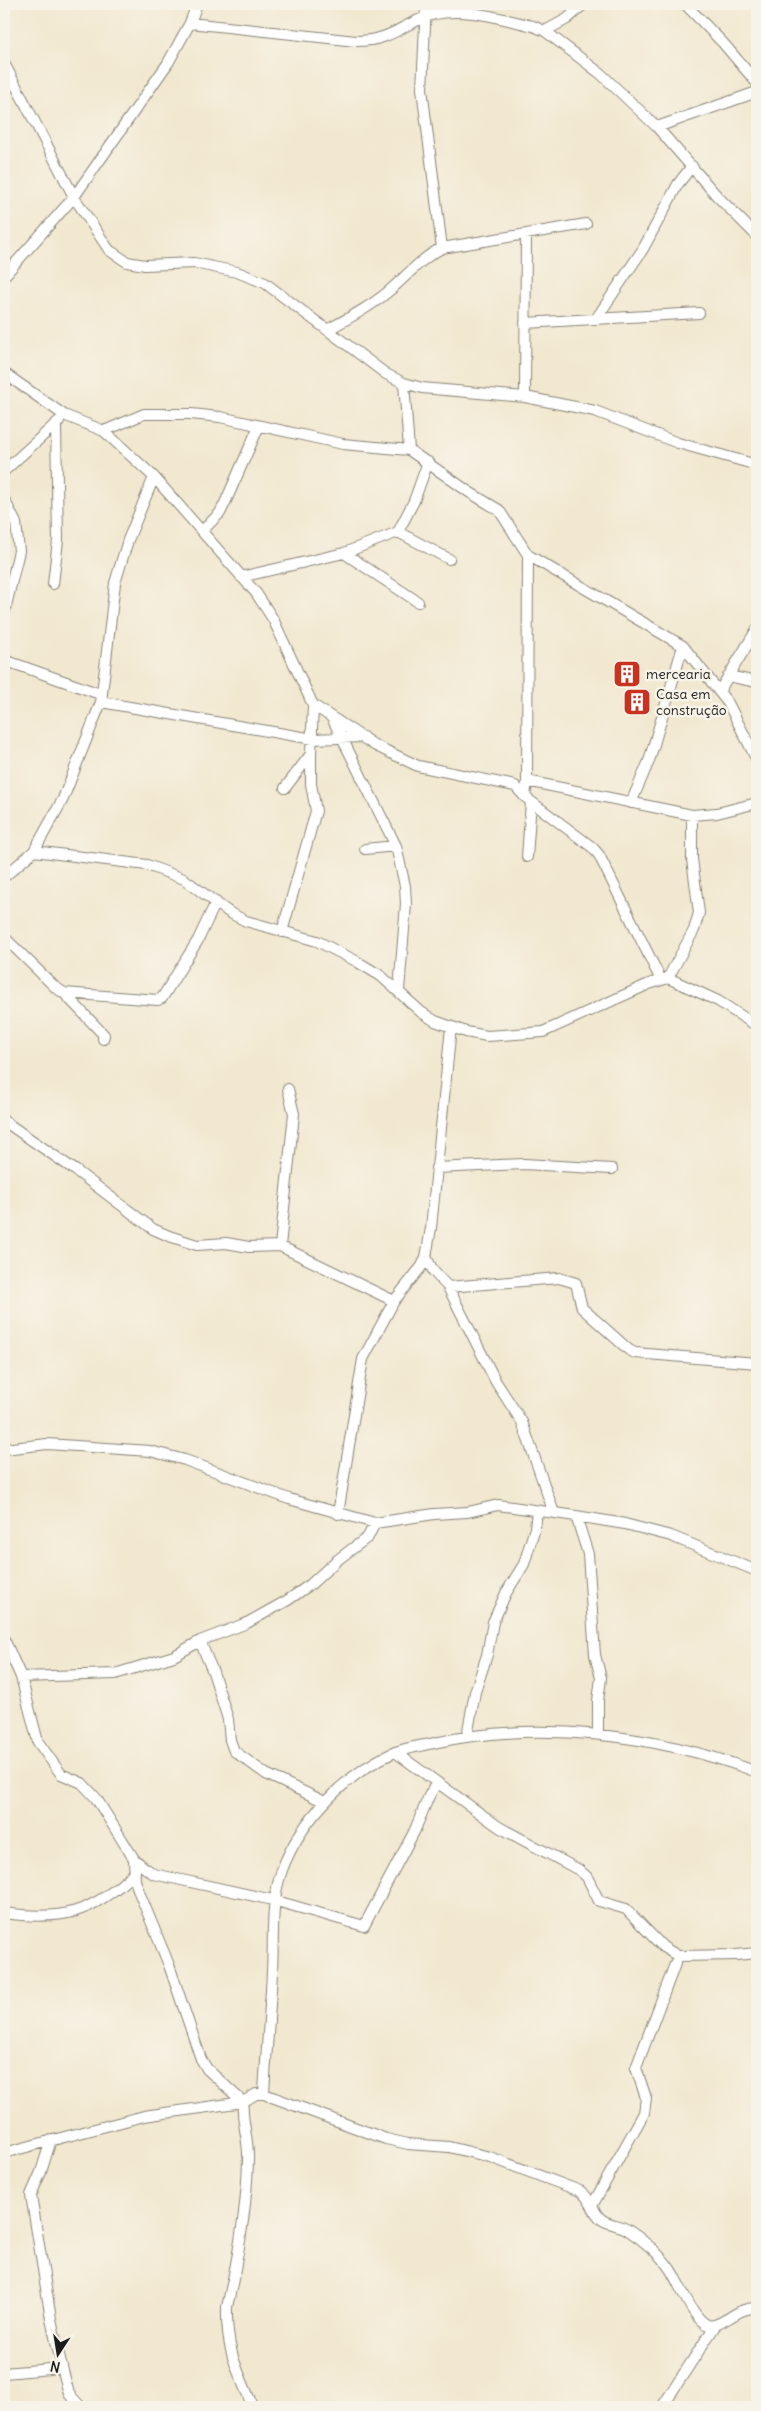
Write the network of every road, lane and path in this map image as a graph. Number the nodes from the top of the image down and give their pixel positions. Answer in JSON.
{"nodes":[{"id":1,"x":426,"y":4,"type":"edge"},
{"id":2,"x":584,"y":4,"type":"edge"},
{"id":3,"x":684,"y":4,"type":"edge"},
{"id":4,"x":193,"y":6,"type":"edge"},
{"id":5,"x":425,"y":18,"type":"junction"},
{"id":6,"x":190,"y":24,"type":"junction"},
{"id":7,"x":545,"y":31,"type":"junction"},
{"id":8,"x":4,"y":63,"type":"edge"},
{"id":9,"x":757,"y":83,"type":"edge"},
{"id":10,"x":757,"y":92,"type":"edge"},
{"id":11,"x":657,"y":127,"type":"junction"},
{"id":12,"x":692,"y":166,"type":"junction"},
{"id":13,"x":74,"y":197,"type":"junction"},
{"id":14,"x":586,"y":224,"type":"dead end"},
{"id":15,"x":526,"y":234,"type":"junction"},
{"id":16,"x":757,"y":236,"type":"edge"},
{"id":17,"x":442,"y":248,"type":"junction"},
{"id":18,"x":4,"y":276,"type":"edge"},
{"id":19,"x":700,"y":313,"type":"dead end"},
{"id":20,"x":596,"y":319,"type":"junction"},
{"id":21,"x":525,"y":323,"type":"junction"},
{"id":22,"x":327,"y":330,"type":"junction"},
{"id":23,"x":4,"y":373,"type":"edge"},
{"id":24,"x":404,"y":383,"type":"junction"},
{"id":25,"x":525,"y":397,"type":"junction"},
{"id":26,"x":64,"y":415,"type":"junction"},
{"id":27,"x":56,"y":425,"type":"junction"},
{"id":28,"x":259,"y":426,"type":"junction"},
{"id":29,"x":104,"y":431,"type":"junction"},
{"id":30,"x":409,"y":450,"type":"junction"},
{"id":31,"x":428,"y":462,"type":"junction"},
{"id":32,"x":757,"y":465,"type":"edge"},
{"id":33,"x":4,"y":470,"type":"edge"},
{"id":34,"x":154,"y":477,"type":"junction"},
{"id":35,"x":4,"y":499,"type":"edge"},
{"id":36,"x":202,"y":531,"type":"junction"},
{"id":37,"x":398,"y":532,"type":"junction"},
{"id":38,"x":344,"y":553,"type":"junction"},
{"id":39,"x":528,"y":554,"type":"junction"},
{"id":40,"x":449,"y":559,"type":"dead end"},
{"id":41,"x":241,"y":577,"type":"junction"},
{"id":42,"x":53,"y":584,"type":"dead end"},
{"id":43,"x":418,"y":602,"type":"dead end"},
{"id":44,"x":4,"y":614,"type":"edge"},
{"id":45,"x":757,"y":629,"type":"edge"},
{"id":46,"x":683,"y":646,"type":"junction"},
{"id":47,"x":4,"y":660,"type":"edge"},
{"id":48,"x":728,"y":676,"type":"junction"},
{"id":49,"x":757,"y":682,"type":"edge"},
{"id":50,"x":720,"y":690,"type":"junction"},
{"id":51,"x":101,"y":698,"type":"junction"},
{"id":52,"x":313,"y":705,"type":"junction"},
{"id":53,"x":332,"y":719,"type":"junction"},
{"id":54,"x":363,"y":737,"type":"junction"},
{"id":55,"x":313,"y":739,"type":"junction"},
{"id":56,"x":343,"y":739,"type":"junction"},
{"id":57,"x":311,"y":754,"type":"junction"},
{"id":58,"x":757,"y":760,"type":"edge"},
{"id":59,"x":527,"y":781,"type":"junction"},
{"id":60,"x":286,"y":788,"type":"dead end"},
{"id":61,"x":528,"y":800,"type":"junction"},
{"id":62,"x":631,"y":803,"type":"junction"},
{"id":63,"x":757,"y":803,"type":"edge"},
{"id":64,"x":692,"y":815,"type":"junction"},
{"id":65,"x":396,"y":846,"type":"junction"},
{"id":66,"x":366,"y":849,"type":"dead end"},
{"id":67,"x":34,"y":851,"type":"junction"},
{"id":68,"x":527,"y":857,"type":"dead end"},
{"id":69,"x":4,"y":877,"type":"edge"},
{"id":70,"x":216,"y":902,"type":"junction"},
{"id":71,"x":282,"y":932,"type":"junction"},
{"id":72,"x":4,"y":937,"type":"edge"},
{"id":73,"x":665,"y":979,"type":"junction"},
{"id":74,"x":398,"y":990,"type":"junction"},
{"id":75,"x":64,"y":993,"type":"junction"},
{"id":76,"x":757,"y":1026,"type":"edge"},
{"id":77,"x":451,"y":1027,"type":"junction"},
{"id":78,"x":102,"y":1039,"type":"dead end"},
{"id":79,"x":288,"y":1089,"type":"dead end"},
{"id":80,"x":4,"y":1121,"type":"edge"},
{"id":81,"x":436,"y":1168,"type":"junction"},
{"id":82,"x":612,"y":1169,"type":"dead end"},
{"id":83,"x":280,"y":1246,"type":"junction"},
{"id":84,"x":426,"y":1257,"type":"junction"},
{"id":85,"x":448,"y":1287,"type":"junction"},
{"id":86,"x":394,"y":1301,"type":"junction"},
{"id":87,"x":757,"y":1363,"type":"edge"},
{"id":88,"x":4,"y":1449,"type":"edge"},
{"id":89,"x":537,"y":1511,"type":"junction"},
{"id":90,"x":554,"y":1512,"type":"junction"},
{"id":91,"x":338,"y":1514,"type":"junction"},
{"id":92,"x":576,"y":1516,"type":"junction"},
{"id":93,"x":375,"y":1523,"type":"junction"},
{"id":94,"x":757,"y":1570,"type":"edge"},
{"id":95,"x":4,"y":1639,"type":"edge"},
{"id":96,"x":200,"y":1641,"type":"junction"},
{"id":97,"x":22,"y":1677,"type":"junction"},
{"id":98,"x":598,"y":1734,"type":"junction"},
{"id":99,"x":467,"y":1736,"type":"junction"},
{"id":100,"x":394,"y":1752,"type":"junction"},
{"id":101,"x":757,"y":1772,"type":"edge"},
{"id":102,"x":437,"y":1782,"type":"junction"},
{"id":103,"x":325,"y":1802,"type":"junction"},
{"id":104,"x":134,"y":1859,"type":"junction"},
{"id":105,"x":135,"y":1872,"type":"junction"},
{"id":106,"x":273,"y":1900,"type":"junction"},
{"id":107,"x":4,"y":1914,"type":"edge"},
{"id":108,"x":757,"y":1953,"type":"edge"},
{"id":109,"x":678,"y":1956,"type":"junction"},
{"id":110,"x":264,"y":2094,"type":"junction"},
{"id":111,"x":243,"y":2102,"type":"junction"},
{"id":112,"x":51,"y":2140,"type":"junction"},
{"id":113,"x":36,"y":2144,"type":"junction"},
{"id":114,"x":4,"y":2153,"type":"edge"},
{"id":115,"x":44,"y":2160,"type":"junction"},
{"id":116,"x":593,"y":2204,"type":"junction"},
{"id":117,"x":757,"y":2308,"type":"edge"},
{"id":118,"x":715,"y":2326,"type":"junction"},
{"id":119,"x":62,"y":2368,"type":"junction"},
{"id":120,"x":4,"y":2373,"type":"edge"},
{"id":121,"x":81,"y":2407,"type":"edge"},
{"id":122,"x":253,"y":2407,"type":"edge"},
{"id":123,"x":662,"y":2407,"type":"edge"}],
"edges":[{"from":1,"to":5,"type":"street"},
{"from":2,"to":7,"type":"street"},
{"from":3,"to":9,"type":"street"},
{"from":4,"to":6,"type":"street"},
{"from":5,"to":6,"type":"street"},
{"from":5,"to":7,"type":"street"},
{"from":5,"to":17,"type":"street"},
{"from":6,"to":13,"type":"street"},
{"from":7,"to":11,"type":"street"},
{"from":8,"to":13,"type":"street"},
{"from":10,"to":11,"type":"street"},
{"from":11,"to":12,"type":"street"},
{"from":12,"to":16,"type":"street"},
{"from":12,"to":20,"type":"street"},
{"from":13,"to":18,"type":"street"},
{"from":13,"to":22,"type":"street"},
{"from":14,"to":15,"type":"street"},
{"from":15,"to":17,"type":"street"},
{"from":15,"to":21,"type":"street"},
{"from":17,"to":22,"type":"street"},
{"from":19,"to":20,"type":"street"},
{"from":20,"to":21,"type":"street"},
{"from":21,"to":25,"type":"street"},
{"from":22,"to":24,"type":"street"},
{"from":23,"to":26,"type":"street"},
{"from":24,"to":25,"type":"street"},
{"from":24,"to":30,"type":"street"},
{"from":25,"to":32,"type":"street"},
{"from":26,"to":27,"type":"street"},
{"from":26,"to":29,"type":"street"},
{"from":27,"to":33,"type":"street"},
{"from":27,"to":42,"type":"street"},
{"from":28,"to":29,"type":"street"},
{"from":28,"to":30,"type":"street"},
{"from":28,"to":36,"type":"street"},
{"from":29,"to":34,"type":"street"},
{"from":30,"to":31,"type":"street"},
{"from":31,"to":37,"type":"street"},
{"from":31,"to":39,"type":"street"},
{"from":34,"to":36,"type":"street"},
{"from":34,"to":51,"type":"street"},
{"from":35,"to":44,"type":"street"},
{"from":36,"to":41,"type":"street"},
{"from":37,"to":38,"type":"street"},
{"from":37,"to":40,"type":"street"},
{"from":38,"to":41,"type":"street"},
{"from":38,"to":43,"type":"street"},
{"from":39,"to":46,"type":"street"},
{"from":39,"to":59,"type":"street"},
{"from":41,"to":52,"type":"street"},
{"from":45,"to":48,"type":"street"},
{"from":46,"to":50,"type":"street"},
{"from":46,"to":62,"type":"street"},
{"from":47,"to":51,"type":"street"},
{"from":48,"to":49,"type":"street"},
{"from":48,"to":50,"type":"street"},
{"from":50,"to":58,"type":"street"},
{"from":51,"to":55,"type":"street"},
{"from":51,"to":67,"type":"street"},
{"from":52,"to":53,"type":"street"},
{"from":52,"to":55,"type":"street"},
{"from":53,"to":54,"type":"street"},
{"from":53,"to":56,"type":"street"},
{"from":54,"to":56,"type":"street"},
{"from":54,"to":61,"type":"street"},
{"from":55,"to":56,"type":"street"},
{"from":55,"to":57,"type":"street"},
{"from":56,"to":65,"type":"street"},
{"from":57,"to":60,"type":"street"},
{"from":57,"to":71,"type":"street"},
{"from":59,"to":61,"type":"street"},
{"from":59,"to":62,"type":"street"},
{"from":61,"to":68,"type":"street"},
{"from":61,"to":73,"type":"street"},
{"from":62,"to":64,"type":"street"},
{"from":63,"to":64,"type":"street"},
{"from":64,"to":73,"type":"street"},
{"from":65,"to":66,"type":"street"},
{"from":65,"to":74,"type":"street"},
{"from":67,"to":69,"type":"street"},
{"from":67,"to":70,"type":"street"},
{"from":70,"to":71,"type":"street"},
{"from":70,"to":75,"type":"street"},
{"from":71,"to":74,"type":"street"},
{"from":72,"to":75,"type":"street"},
{"from":73,"to":76,"type":"street"},
{"from":73,"to":77,"type":"street"},
{"from":74,"to":77,"type":"street"},
{"from":75,"to":78,"type":"street"},
{"from":77,"to":81,"type":"street"},
{"from":79,"to":83,"type":"street"},
{"from":80,"to":83,"type":"street"},
{"from":81,"to":82,"type":"street"},
{"from":81,"to":84,"type":"street"},
{"from":83,"to":86,"type":"street"},
{"from":84,"to":85,"type":"street"},
{"from":84,"to":86,"type":"street"},
{"from":85,"to":87,"type":"street"},
{"from":85,"to":90,"type":"street"},
{"from":86,"to":91,"type":"street"},
{"from":88,"to":91,"type":"street"},
{"from":89,"to":90,"type":"street"},
{"from":89,"to":93,"type":"street"},
{"from":89,"to":99,"type":"street"},
{"from":90,"to":92,"type":"street"},
{"from":91,"to":93,"type":"street"},
{"from":92,"to":94,"type":"street"},
{"from":92,"to":98,"type":"street"},
{"from":93,"to":96,"type":"street"},
{"from":95,"to":97,"type":"street"},
{"from":96,"to":97,"type":"street"},
{"from":96,"to":103,"type":"street"},
{"from":97,"to":104,"type":"street"},
{"from":98,"to":99,"type":"street"},
{"from":98,"to":101,"type":"street"},
{"from":99,"to":100,"type":"street"},
{"from":100,"to":102,"type":"street"},
{"from":100,"to":103,"type":"street"},
{"from":102,"to":106,"type":"street"},
{"from":102,"to":109,"type":"street"},
{"from":103,"to":106,"type":"street"},
{"from":104,"to":105,"type":"street"},
{"from":104,"to":106,"type":"street"},
{"from":105,"to":107,"type":"street"},
{"from":105,"to":111,"type":"street"},
{"from":106,"to":110,"type":"street"},
{"from":108,"to":109,"type":"street"},
{"from":109,"to":116,"type":"street"},
{"from":110,"to":111,"type":"street"},
{"from":110,"to":116,"type":"street"},
{"from":111,"to":112,"type":"street"},
{"from":111,"to":122,"type":"street"},
{"from":112,"to":113,"type":"street"},
{"from":112,"to":115,"type":"street"},
{"from":113,"to":114,"type":"street"},
{"from":113,"to":115,"type":"street"},
{"from":115,"to":119,"type":"street"},
{"from":116,"to":118,"type":"street"},
{"from":117,"to":118,"type":"street"},
{"from":118,"to":123,"type":"street"},
{"from":119,"to":120,"type":"street"},
{"from":119,"to":121,"type":"street"}]}
